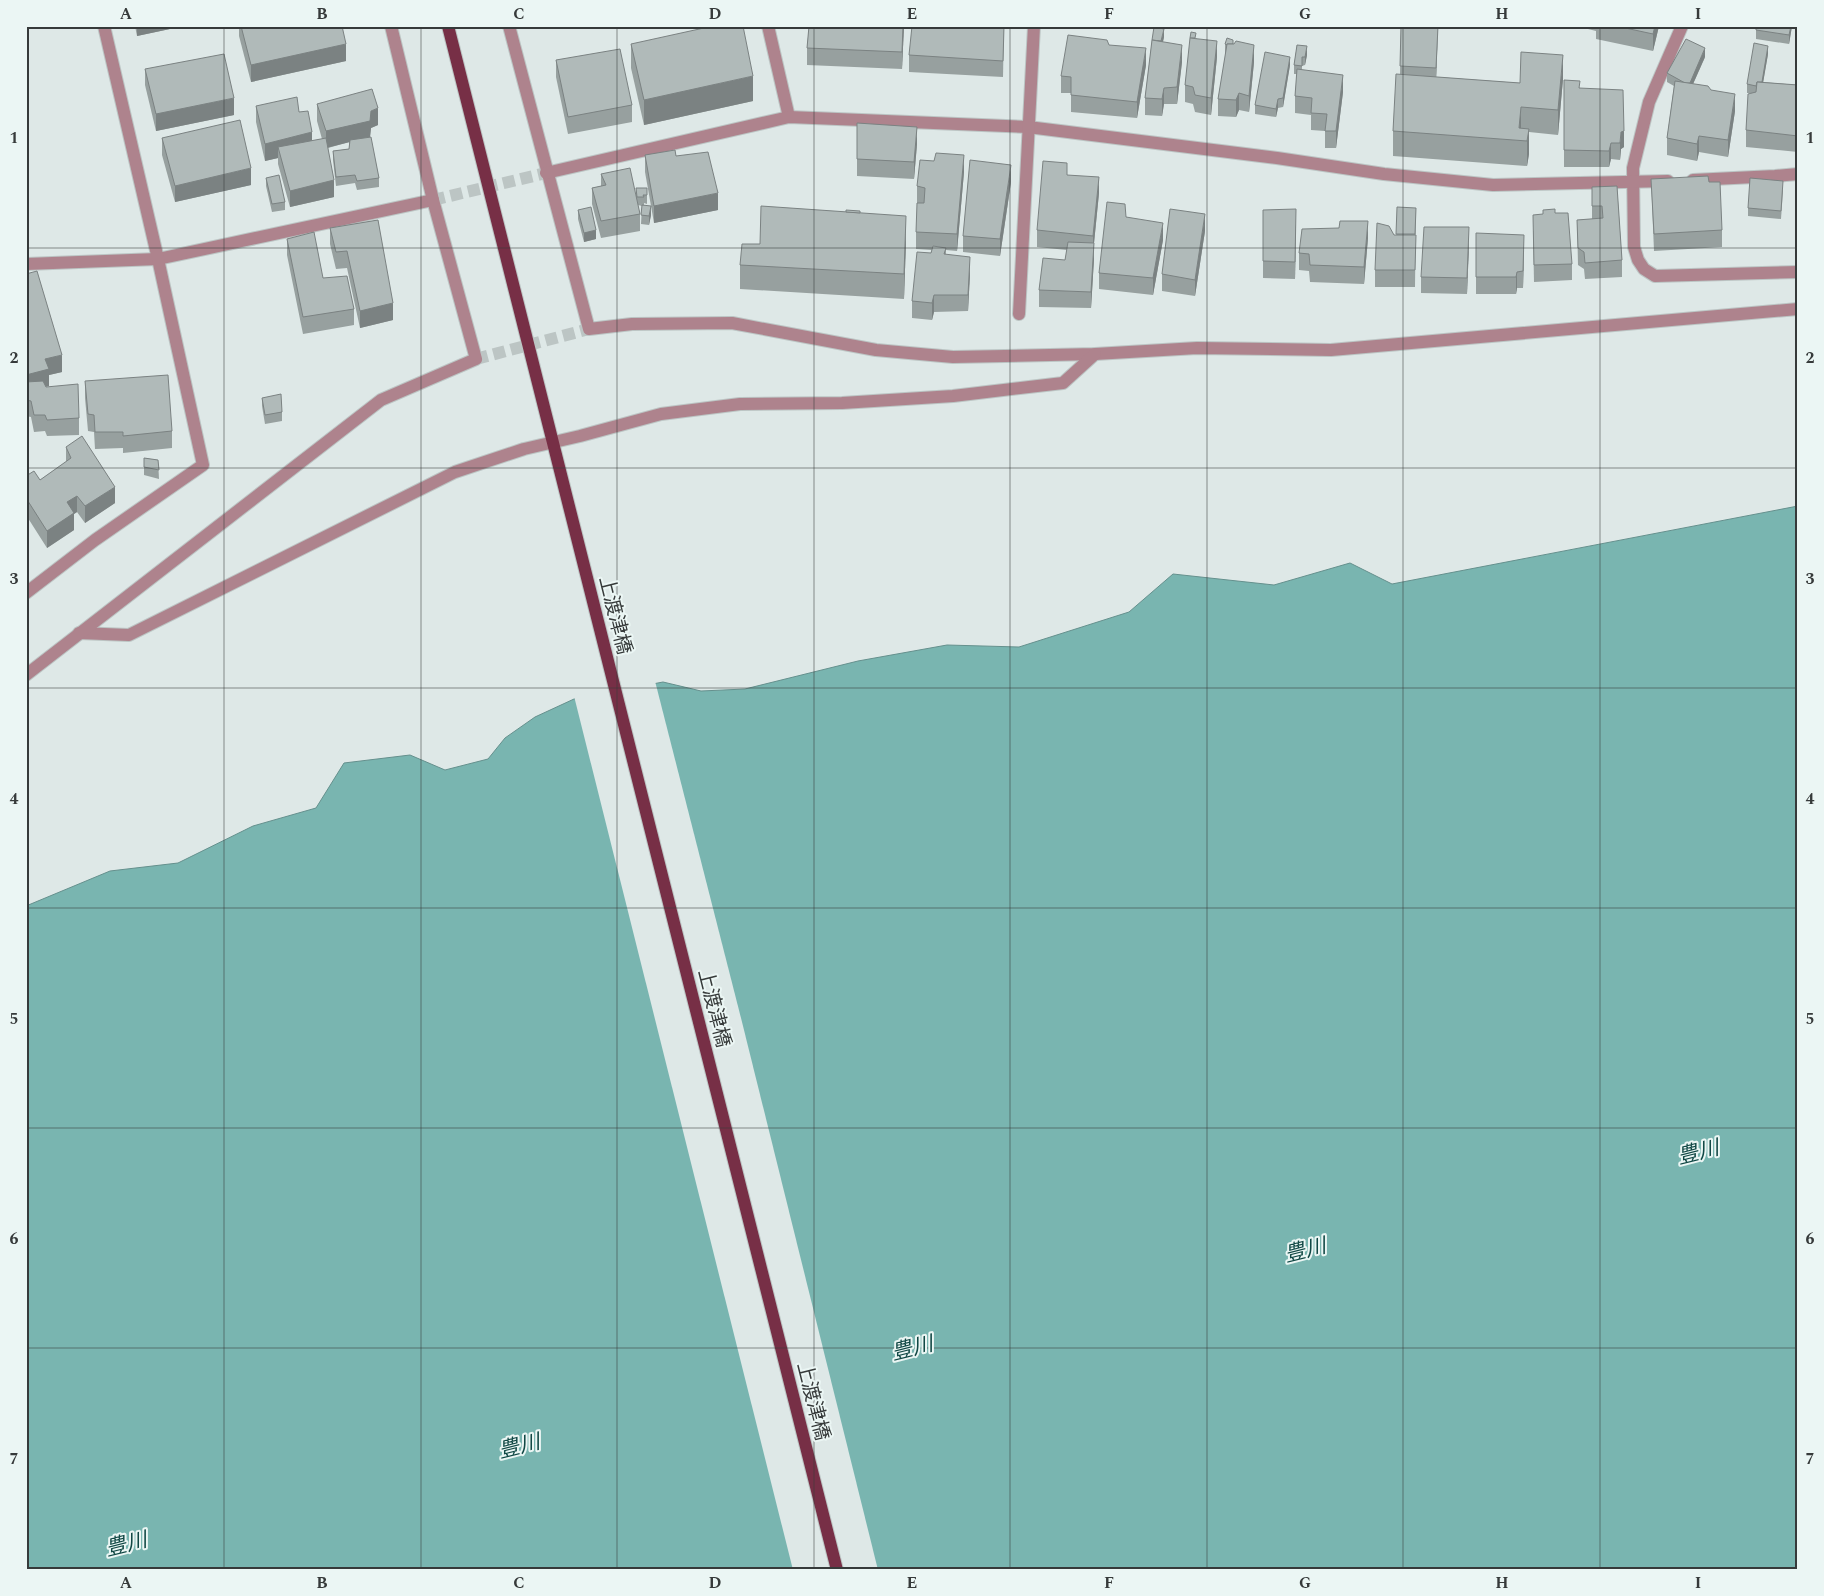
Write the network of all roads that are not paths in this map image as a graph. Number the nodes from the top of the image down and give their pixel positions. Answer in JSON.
{"nodes":[{"id":1,"x":104,"y":26,"type":"edge"},
{"id":2,"x":391,"y":26,"type":"edge"},
{"id":3,"x":448,"y":26,"type":"edge"},
{"id":4,"x":509,"y":26,"type":"edge"},
{"id":5,"x":768,"y":26,"type":"edge"},
{"id":6,"x":1034,"y":26,"type":"edge"},
{"id":7,"x":1682,"y":26,"type":"edge"},
{"id":8,"x":789,"y":117,"type":"junction"},
{"id":9,"x":1028,"y":127,"type":"junction"},
{"id":10,"x":546,"y":173,"type":"junction"},
{"id":11,"x":1798,"y":174,"type":"edge"},
{"id":12,"x":1634,"y":182,"type":"junction"},
{"id":13,"x":433,"y":200,"type":"junction"},
{"id":14,"x":158,"y":259,"type":"junction"},
{"id":15,"x":26,"y":264,"type":"edge"},
{"id":16,"x":1798,"y":272,"type":"edge"},
{"id":17,"x":1798,"y":309,"type":"edge"},
{"id":18,"x":1019,"y":314,"type":"dead end"},
{"id":19,"x":1095,"y":354,"type":"junction"},
{"id":20,"x":553,"y":442,"type":"junction"},
{"id":21,"x":26,"y":592,"type":"edge"},
{"id":22,"x":79,"y":632,"type":"junction"},
{"id":23,"x":26,"y":675,"type":"edge"},
{"id":24,"x":837,"y":1570,"type":"edge"}],
"edges":[{"from":1,"to":14,"type":"street"},
{"from":2,"to":13,"type":"street"},
{"from":3,"to":20,"type":"main road","name":"上渡津橋"},
{"from":4,"to":10,"type":"street"},
{"from":5,"to":8,"type":"street"},
{"from":6,"to":9,"type":"street"},
{"from":7,"to":12,"type":"street"},
{"from":8,"to":9,"type":"street"},
{"from":8,"to":10,"type":"street"},
{"from":9,"to":12,"type":"street"},
{"from":9,"to":18,"type":"street"},
{"from":10,"to":19,"type":"street"},
{"from":11,"to":12,"type":"street"},
{"from":12,"to":16,"type":"street"},
{"from":13,"to":14,"type":"street"},
{"from":13,"to":22,"type":"street"},
{"from":14,"to":15,"type":"street"},
{"from":14,"to":21,"type":"street"},
{"from":17,"to":19,"type":"street"},
{"from":19,"to":20,"type":"street"},
{"from":20,"to":22,"type":"street"},
{"from":20,"to":24,"type":"main road","name":"上渡津橋"},
{"from":22,"to":23,"type":"street"}]}
